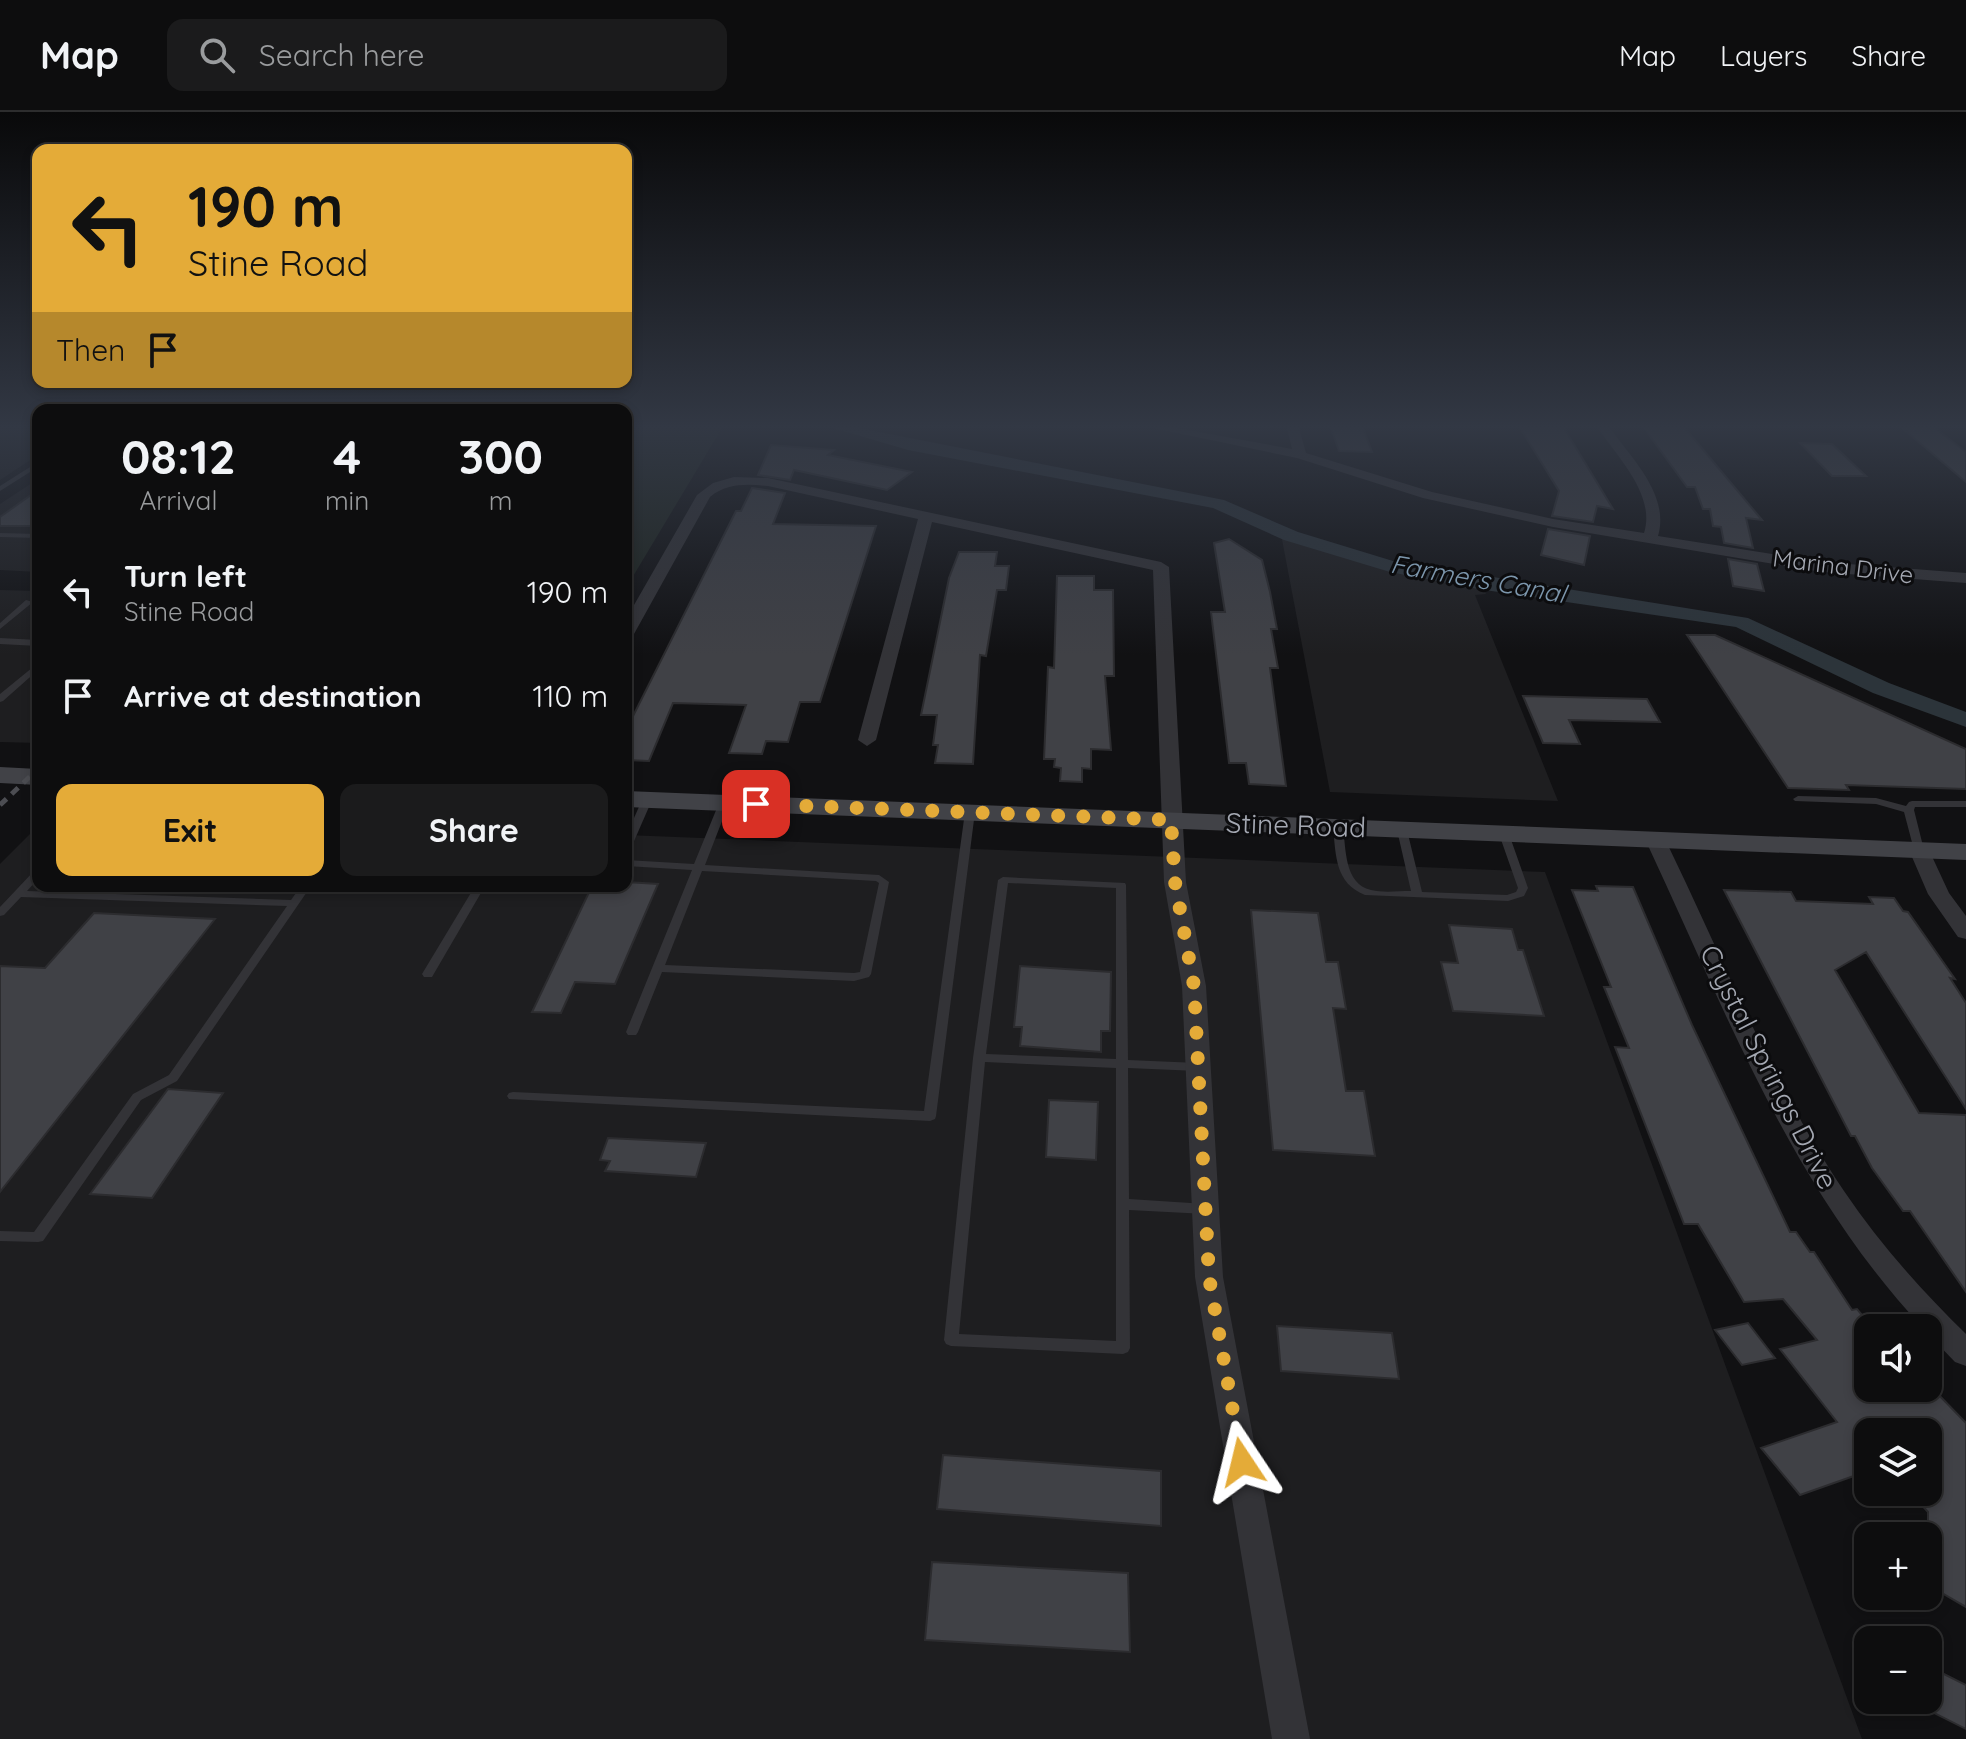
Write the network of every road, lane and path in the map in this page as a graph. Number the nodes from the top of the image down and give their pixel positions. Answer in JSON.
{"nodes":[{"id":1,"x":699,"y":504,"type":"edge"},
{"id":2,"x":870,"y":504,"type":"edge"},
{"id":3,"x":1463,"y":504,"type":"edge"},
{"id":4,"x":1652,"y":504,"type":"edge"},
{"id":5,"x":926,"y":516,"type":"junction"},
{"id":6,"x":0,"y":535,"type":"edge"},
{"id":7,"x":32,"y":536,"type":"edge"},
{"id":8,"x":1650,"y":539,"type":"junction"},
{"id":9,"x":1966,"y":578,"type":"edge"},
{"id":10,"x":29,"y":602,"type":"dead end"},
{"id":11,"x":632,"y":623,"type":"edge"},
{"id":12,"x":0,"y":627,"type":"edge"},
{"id":13,"x":0,"y":641,"type":"edge"},
{"id":14,"x":32,"y":643,"type":"edge"},
{"id":15,"x":32,"y":671,"type":"edge"},
{"id":16,"x":0,"y":699,"type":"edge"},
{"id":17,"x":867,"y":740,"type":"dead end"},
{"id":18,"x":0,"y":775,"type":"edge"},
{"id":19,"x":32,"y":777,"type":"edge"},
{"id":20,"x":1798,"y":799,"type":"dead end"},
{"id":21,"x":637,"y":800,"type":"edge"},
{"id":22,"x":724,"y":803,"type":"junction"},
{"id":23,"x":1966,"y":804,"type":"edge"},
{"id":24,"x":1909,"y":810,"type":"junction"},
{"id":25,"x":970,"y":812,"type":"junction"},
{"id":26,"x":1171,"y":820,"type":"junction"},
{"id":27,"x":632,"y":822,"type":"edge"},
{"id":28,"x":1338,"y":827,"type":"junction"},
{"id":29,"x":1402,"y":830,"type":"junction"},
{"id":30,"x":1504,"y":834,"type":"junction"},
{"id":31,"x":1655,"y":839,"type":"junction"},
{"id":32,"x":1919,"y":850,"type":"junction"},
{"id":33,"x":1966,"y":852,"type":"edge"},
{"id":34,"x":632,"y":863,"type":"edge"},
{"id":35,"x":696,"y":868,"type":"junction"},
{"id":36,"x":32,"y":879,"type":"edge"},
{"id":37,"x":302,"y":892,"type":"edge"},
{"id":38,"x":476,"y":892,"type":"edge"},
{"id":39,"x":18,"y":894,"type":"junction"},
{"id":40,"x":1417,"y":895,"type":"junction"},
{"id":41,"x":295,"y":903,"type":"junction"},
{"id":42,"x":0,"y":913,"type":"edge"},
{"id":43,"x":1966,"y":932,"type":"edge"},
{"id":44,"x":659,"y":968,"type":"junction"},
{"id":45,"x":428,"y":974,"type":"dead end"},
{"id":46,"x":632,"y":1032,"type":"dead end"},
{"id":47,"x":979,"y":1058,"type":"junction"},
{"id":48,"x":1123,"y":1064,"type":"junction"},
{"id":49,"x":1198,"y":1067,"type":"junction"},
{"id":50,"x":513,"y":1096,"type":"dead end"},
{"id":51,"x":1123,"y":1204,"type":"junction"},
{"id":52,"x":1206,"y":1209,"type":"junction"},
{"id":53,"x":0,"y":1236,"type":"edge"},
{"id":54,"x":1966,"y":1353,"type":"edge"},
{"id":55,"x":1291,"y":1739,"type":"edge"}],
"edges":[{"from":1,"to":11,"type":"street"},
{"from":2,"to":5,"type":"street"},
{"from":3,"to":8,"type":"street","name":"Marina Drive"},
{"from":4,"to":8,"type":"street"},
{"from":5,"to":17,"type":"street"},
{"from":5,"to":26,"type":"street"},
{"from":6,"to":7,"type":"lane"},
{"from":8,"to":9,"type":"street","name":"Marina Drive"},
{"from":10,"to":12,"type":"lane"},
{"from":13,"to":14,"type":"lane"},
{"from":15,"to":16,"type":"lane"},
{"from":18,"to":19,"type":"main road"},
{"from":20,"to":24,"type":"lane"},
{"from":21,"to":22,"type":"main road","name":"Stine Road"},
{"from":21,"to":27,"type":"lane"},
{"from":22,"to":25,"type":"main road","name":"Stine Road"},
{"from":22,"to":35,"type":"lane"},
{"from":23,"to":24,"type":"lane"},
{"from":24,"to":32,"type":"lane"},
{"from":25,"to":26,"type":"main road","name":"Stine Road"},
{"from":25,"to":50,"type":"lane"},
{"from":26,"to":28,"type":"main road","name":"Stine Road"},
{"from":26,"to":49,"type":"street"},
{"from":28,"to":29,"type":"main road","name":"Stine Road"},
{"from":28,"to":40,"type":"lane"},
{"from":29,"to":30,"type":"main road","name":"Stine Road"},
{"from":29,"to":40,"type":"lane"},
{"from":30,"to":31,"type":"main road","name":"Stine Road"},
{"from":30,"to":40,"type":"lane"},
{"from":31,"to":32,"type":"main road","name":"Stine Road"},
{"from":31,"to":54,"type":"street","name":"Crystal Springs Drive"},
{"from":32,"to":33,"type":"main road","name":"Stine Road"},
{"from":32,"to":43,"type":"street"},
{"from":34,"to":35,"type":"lane"},
{"from":35,"to":44,"type":"lane"},
{"from":35,"to":44,"type":"lane"},
{"from":36,"to":39,"type":"lane"},
{"from":37,"to":41,"type":"lane"},
{"from":38,"to":45,"type":"lane"},
{"from":39,"to":41,"type":"lane"},
{"from":39,"to":42,"type":"lane"},
{"from":41,"to":53,"type":"lane"},
{"from":44,"to":46,"type":"lane"},
{"from":47,"to":48,"type":"lane"},
{"from":47,"to":48,"type":"lane"},
{"from":47,"to":51,"type":"lane"},
{"from":48,"to":49,"type":"lane"},
{"from":48,"to":51,"type":"lane"},
{"from":49,"to":52,"type":"street"},
{"from":51,"to":52,"type":"lane"},
{"from":52,"to":55,"type":"street"}]}
